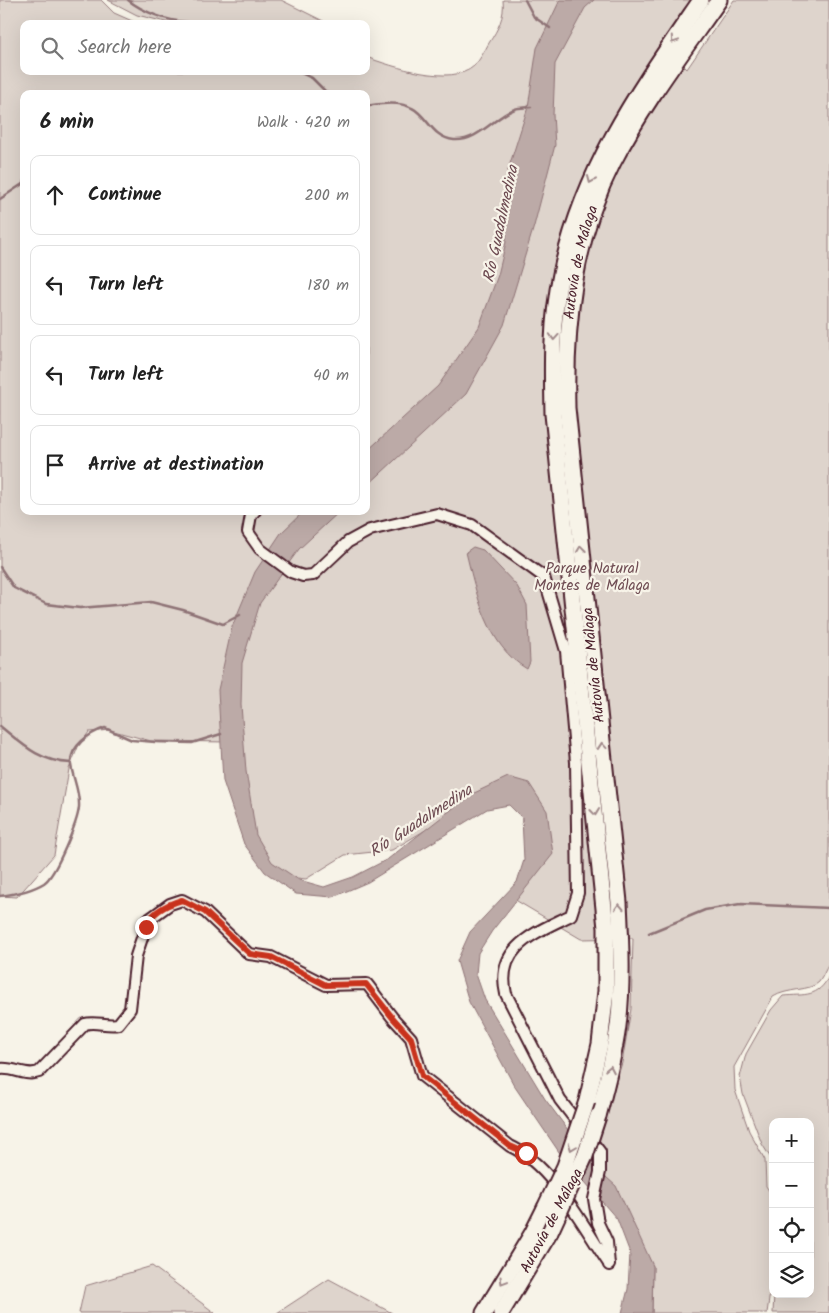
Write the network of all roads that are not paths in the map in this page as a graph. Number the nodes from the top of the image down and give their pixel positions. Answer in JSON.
{"nodes":[{"id":1,"x":701,"y":0,"type":"edge"},
{"id":2,"x":719,"y":0,"type":"edge"},
{"id":3,"x":251,"y":515,"type":"edge"},
{"id":4,"x":0,"y":1069,"type":"edge"},
{"id":5,"x":484,"y":1313,"type":"edge"},
{"id":6,"x":501,"y":1313,"type":"edge"}],
"edges":[{"from":1,"to":5,"type":"highway","name":"Autovía de Málaga","one_way":true,"bridge":true},
{"from":6,"to":2,"type":"highway","name":"Autovía de Málaga","one_way":true,"bridge":true},
{"from":3,"to":4,"type":"street"}]}
